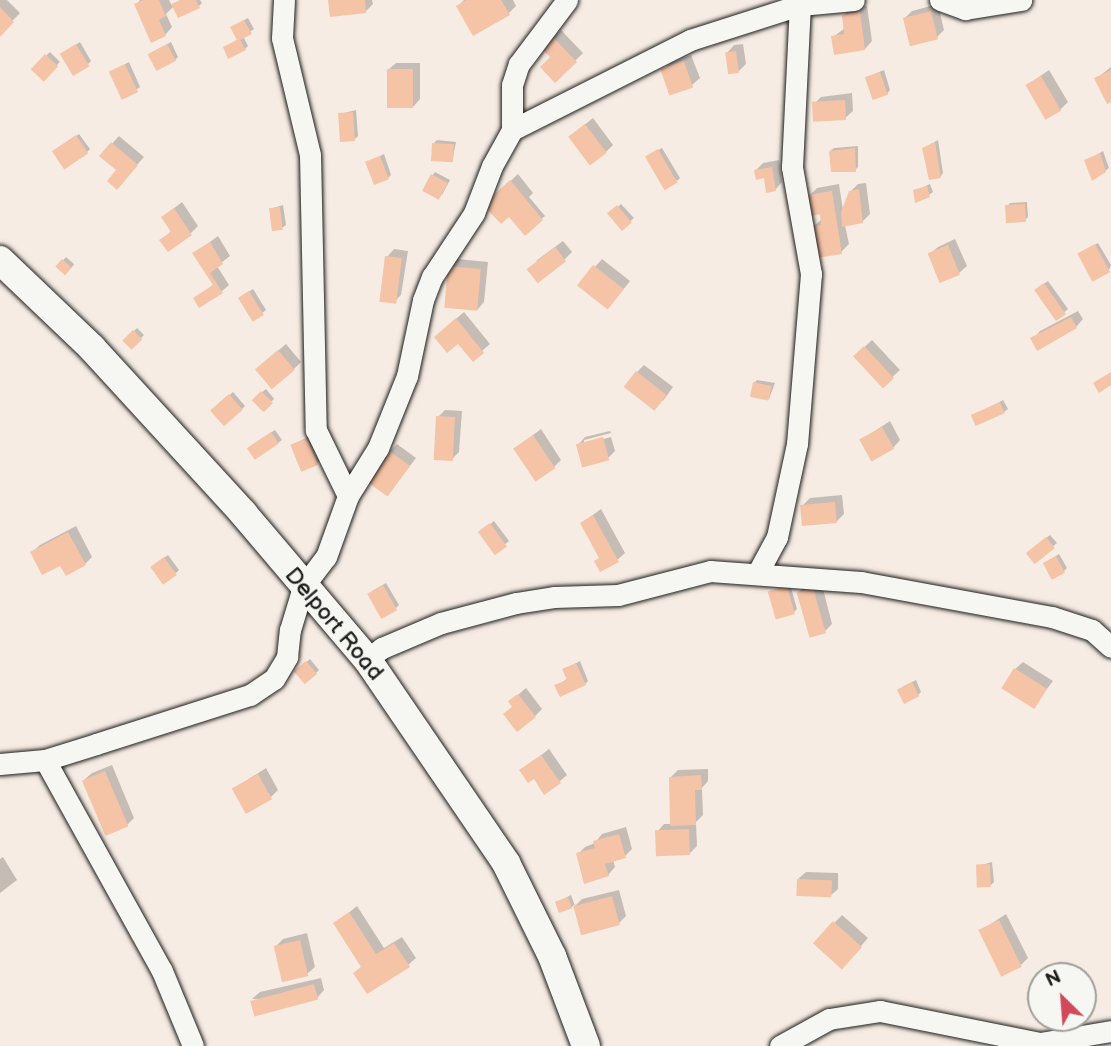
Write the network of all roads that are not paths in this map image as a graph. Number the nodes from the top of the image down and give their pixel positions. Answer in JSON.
{"nodes":[{"id":1,"x":284,"y":0,"type":"edge"},
{"id":2,"x":567,"y":0,"type":"edge"},
{"id":3,"x":854,"y":0,"type":"edge"},
{"id":4,"x":940,"y":0,"type":"edge"},
{"id":5,"x":1021,"y":0,"type":"edge"},
{"id":6,"x":800,"y":5,"type":"junction"},
{"id":7,"x":512,"y":130,"type":"junction"},
{"id":8,"x":0,"y":260,"type":"edge"},
{"id":9,"x":348,"y":496,"type":"junction"},
{"id":10,"x":757,"y":574,"type":"junction"},
{"id":11,"x":303,"y":587,"type":"junction"},
{"id":12,"x":1111,"y":648,"type":"edge"},
{"id":13,"x":367,"y":659,"type":"junction"},
{"id":14,"x":45,"y":760,"type":"junction"},
{"id":15,"x":0,"y":764,"type":"edge"},
{"id":16,"x":1111,"y":1031,"type":"edge"},
{"id":17,"x":193,"y":1046,"type":"edge"},
{"id":18,"x":586,"y":1046,"type":"edge"},
{"id":19,"x":780,"y":1046,"type":"edge"}],
"edges":[{"from":1,"to":9,"type":"street"},
{"from":2,"to":7,"type":"street"},
{"from":3,"to":6,"type":"street"},
{"from":4,"to":5,"type":"street"},
{"from":6,"to":7,"type":"street"},
{"from":6,"to":10,"type":"street"},
{"from":7,"to":9,"type":"street"},
{"from":8,"to":11,"type":"street","name":"Delport Road"},
{"from":9,"to":11,"type":"street"},
{"from":10,"to":12,"type":"street"},
{"from":10,"to":13,"type":"street"},
{"from":11,"to":13,"type":"street","name":"Delport Road"},
{"from":11,"to":14,"type":"street"},
{"from":13,"to":18,"type":"street","name":"Delport Road"},
{"from":14,"to":15,"type":"street"},
{"from":14,"to":17,"type":"street"},
{"from":16,"to":19,"type":"street"}]}
